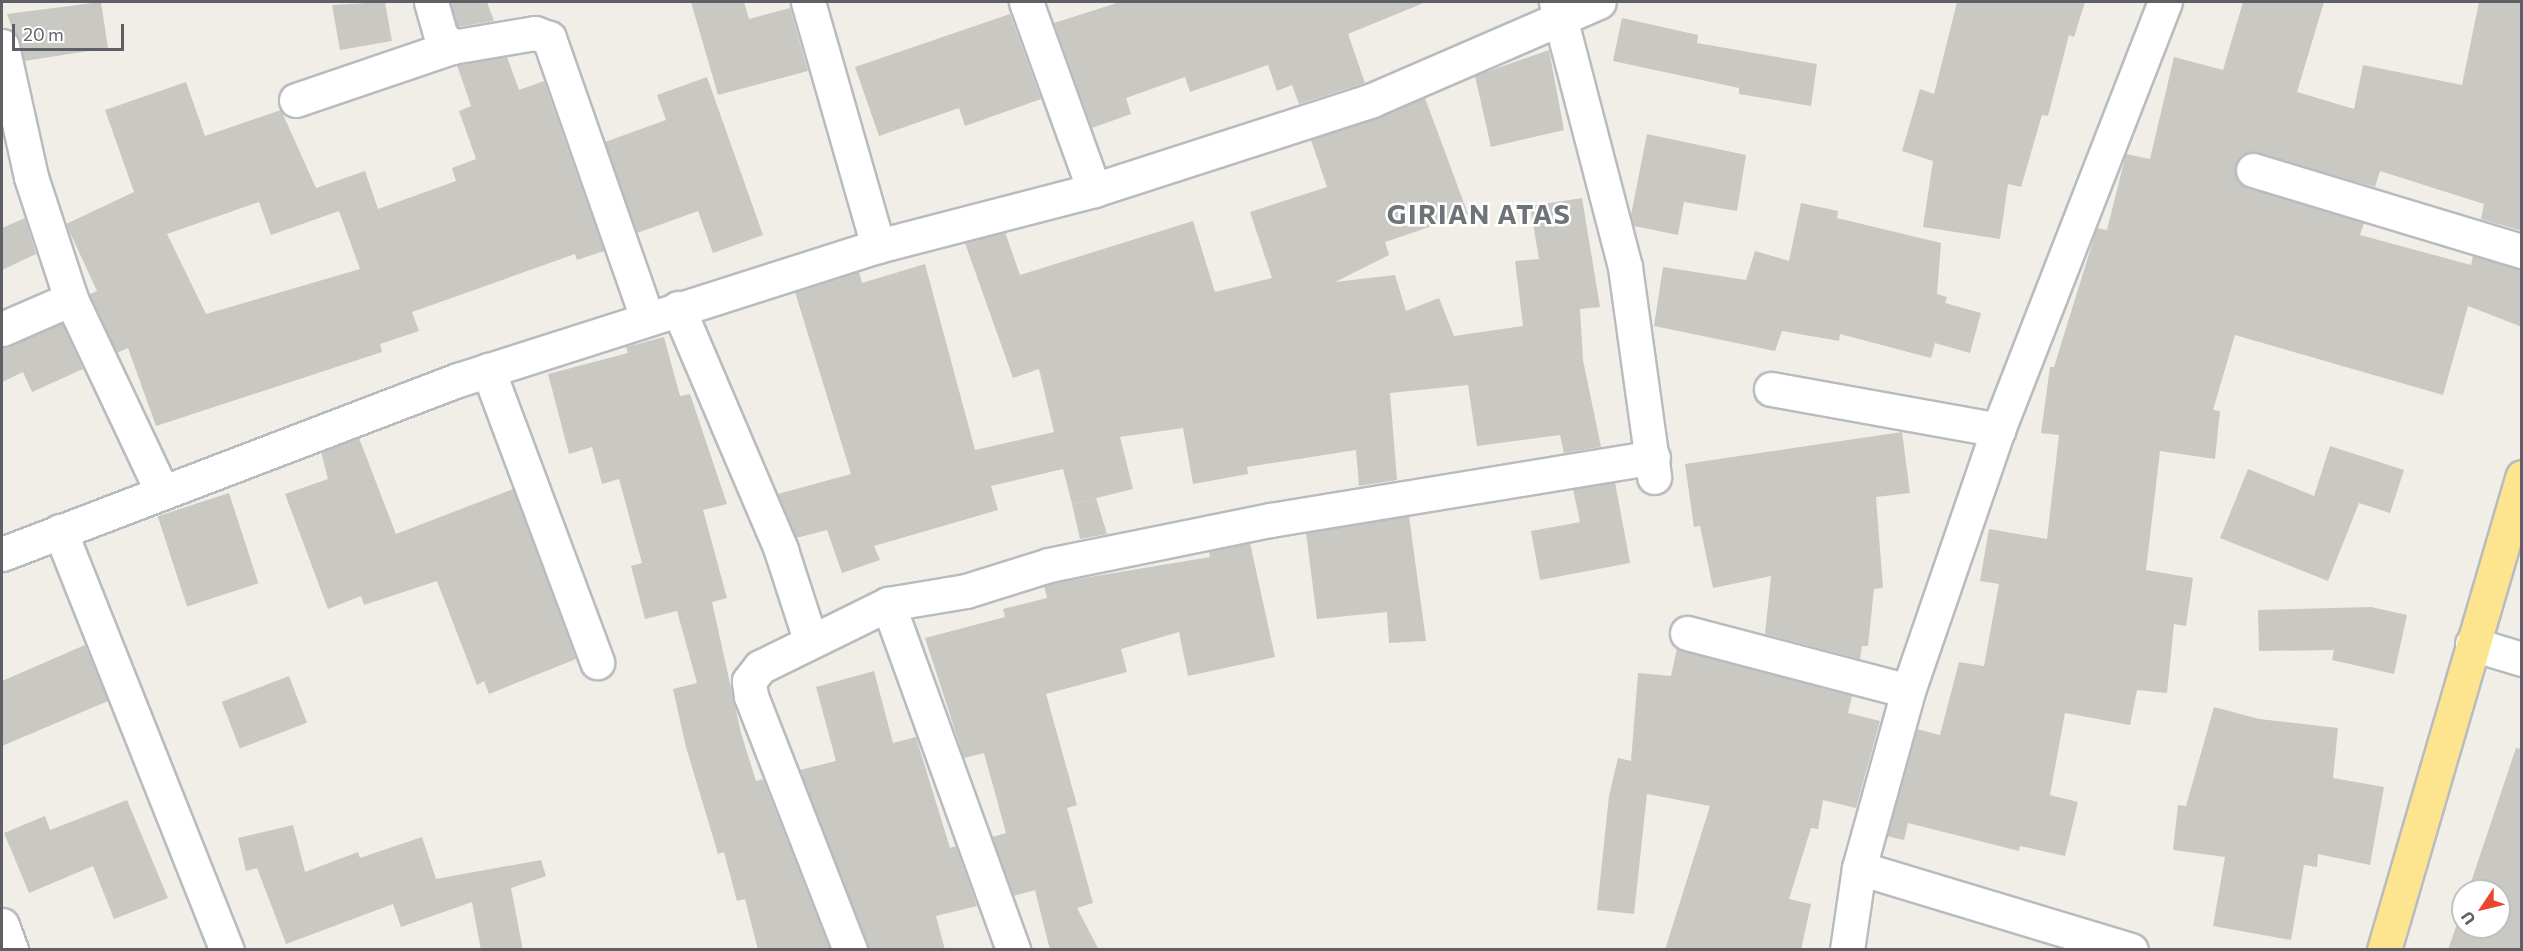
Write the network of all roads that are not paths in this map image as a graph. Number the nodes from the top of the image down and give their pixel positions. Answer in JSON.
{"nodes":[{"id":1,"x":431,"y":2,"type":"edge"},
{"id":2,"x":808,"y":2,"type":"edge"},
{"id":3,"x":1026,"y":2,"type":"edge"},
{"id":4,"x":1599,"y":2,"type":"edge"},
{"id":5,"x":2165,"y":2,"type":"edge"},
{"id":6,"x":1559,"y":9,"type":"edge"},
{"id":7,"x":2,"y":46,"type":"edge"},
{"id":8,"x":452,"y":47,"type":"junction"},
{"id":9,"x":296,"y":100,"type":"dead end"},
{"id":10,"x":12,"y":145,"type":"edge"},
{"id":11,"x":2253,"y":170,"type":"dead end"},
{"id":12,"x":1094,"y":190,"type":"junction"},
{"id":13,"x":878,"y":246,"type":"junction"},
{"id":14,"x":2522,"y":251,"type":"edge"},
{"id":15,"x":71,"y":299,"type":"junction"},
{"id":16,"x":678,"y":309,"type":"junction"},
{"id":17,"x":647,"y":318,"type":"junction"},
{"id":18,"x":2,"y":330,"type":"edge"},
{"id":19,"x":488,"y":370,"type":"junction"},
{"id":20,"x":1771,"y":389,"type":"dead end"},
{"id":21,"x":1998,"y":430,"type":"junction"},
{"id":22,"x":2522,"y":477,"type":"edge"},
{"id":23,"x":161,"y":489,"type":"junction"},
{"id":24,"x":60,"y":531,"type":"junction"},
{"id":25,"x":2,"y":554,"type":"edge"},
{"id":26,"x":888,"y":604,"type":"junction"},
{"id":27,"x":1687,"y":633,"type":"dead end"},
{"id":28,"x":810,"y":639,"type":"junction"},
{"id":29,"x":2472,"y":644,"type":"junction"},
{"id":30,"x":2522,"y":659,"type":"edge"},
{"id":31,"x":597,"y":662,"type":"dead end"},
{"id":32,"x":1908,"y":691,"type":"junction"},
{"id":33,"x":1859,"y":868,"type":"junction"},
{"id":34,"x":2,"y":925,"type":"edge"},
{"id":35,"x":11,"y":950,"type":"edge"},
{"id":36,"x":226,"y":950,"type":"edge"},
{"id":37,"x":850,"y":950,"type":"edge"},
{"id":38,"x":1013,"y":950,"type":"edge"},
{"id":39,"x":1847,"y":950,"type":"edge"},
{"id":40,"x":2131,"y":950,"type":"edge"},
{"id":41,"x":2384,"y":950,"type":"edge"}],
"edges":[{"from":1,"to":8,"type":"street"},
{"from":2,"to":13,"type":"street"},
{"from":3,"to":12,"type":"street"},
{"from":4,"to":6,"type":"street"},
{"from":5,"to":21,"type":"street"},
{"from":6,"to":12,"type":"street"},
{"from":6,"to":26,"type":"street"},
{"from":7,"to":10,"type":"street"},
{"from":8,"to":9,"type":"street"},
{"from":8,"to":17,"type":"street"},
{"from":10,"to":15,"type":"street"},
{"from":11,"to":14,"type":"street"},
{"from":12,"to":13,"type":"street"},
{"from":13,"to":16,"type":"street"},
{"from":15,"to":18,"type":"street"},
{"from":15,"to":23,"type":"street"},
{"from":16,"to":17,"type":"street"},
{"from":16,"to":28,"type":"street"},
{"from":17,"to":19,"type":"street"},
{"from":19,"to":23,"type":"street"},
{"from":19,"to":31,"type":"street"},
{"from":20,"to":21,"type":"street"},
{"from":21,"to":32,"type":"street"},
{"from":22,"to":29,"type":"highway"},
{"from":23,"to":24,"type":"street"},
{"from":24,"to":25,"type":"street"},
{"from":24,"to":36,"type":"street"},
{"from":26,"to":28,"type":"street"},
{"from":26,"to":38,"type":"street"},
{"from":27,"to":32,"type":"street"},
{"from":28,"to":37,"type":"street"},
{"from":29,"to":30,"type":"street"},
{"from":29,"to":41,"type":"highway"},
{"from":32,"to":33,"type":"street"},
{"from":33,"to":39,"type":"street"},
{"from":33,"to":40,"type":"street"},
{"from":34,"to":35,"type":"street"}]}
